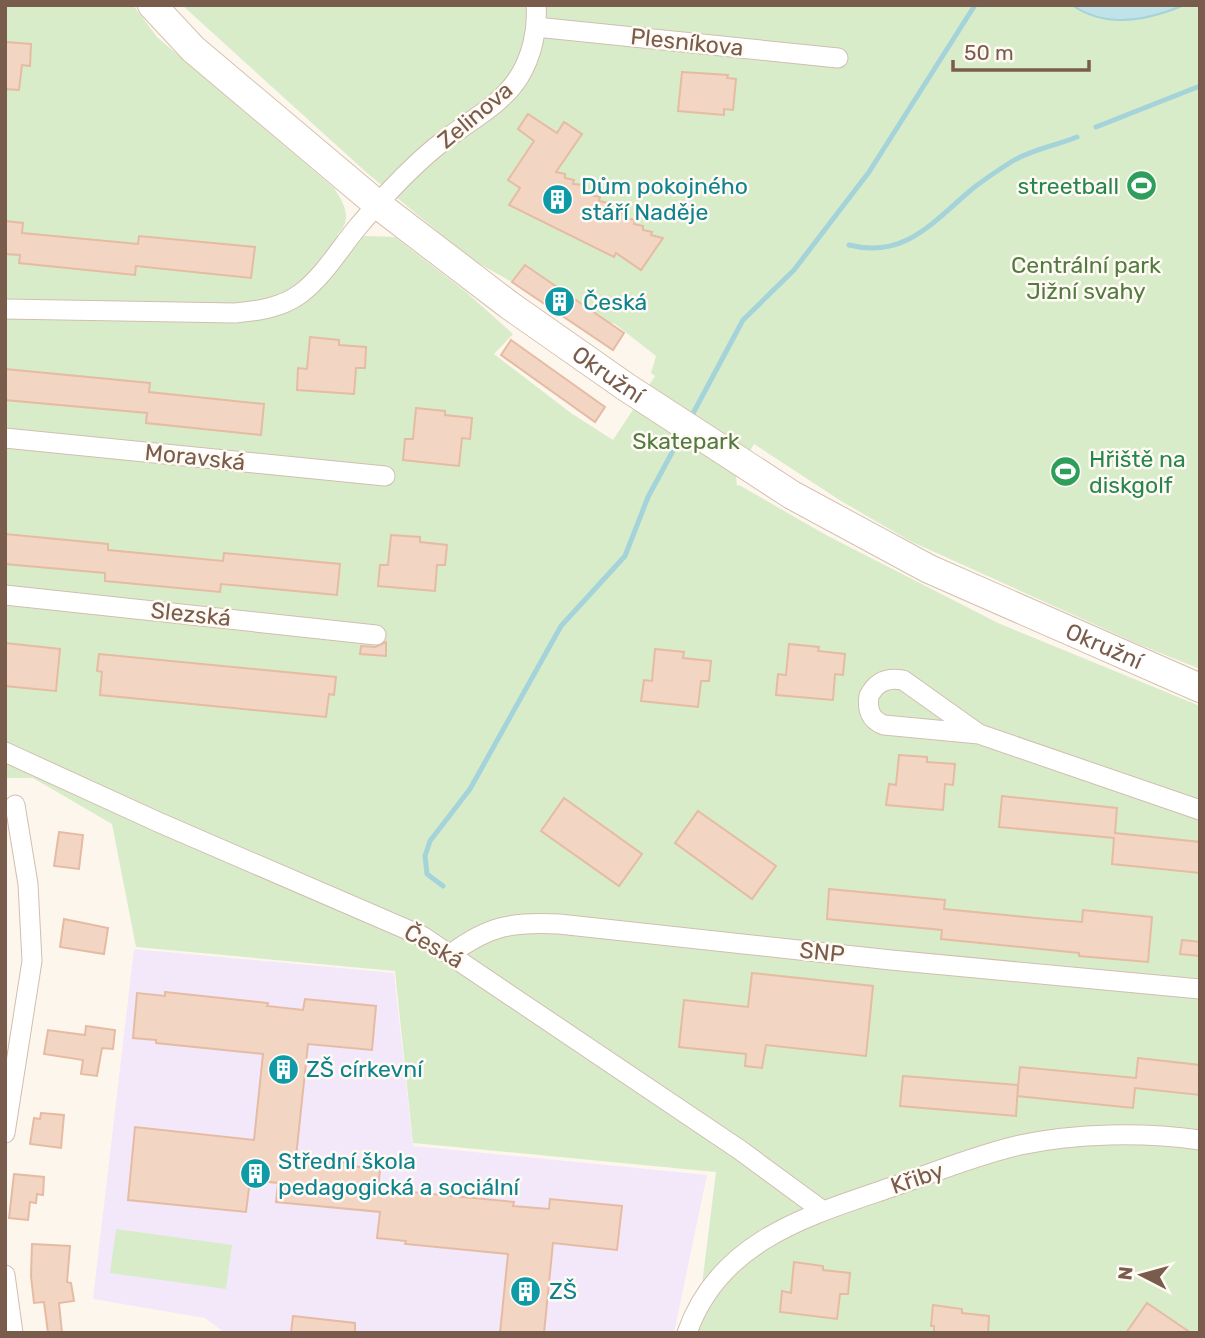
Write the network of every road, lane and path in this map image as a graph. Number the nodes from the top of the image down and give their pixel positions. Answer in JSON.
{"nodes":[{"id":1,"x":152,"y":5,"type":"edge"},
{"id":2,"x":536,"y":5,"type":"edge"},
{"id":3,"x":536,"y":27,"type":"junction"},
{"id":4,"x":838,"y":58,"type":"dead end"},
{"id":5,"x":377,"y":204,"type":"junction"},
{"id":6,"x":5,"y":309,"type":"edge"},
{"id":7,"x":5,"y":438,"type":"edge"},
{"id":8,"x":385,"y":477,"type":"dead end"},
{"id":9,"x":5,"y":595,"type":"edge"},
{"id":10,"x":376,"y":635,"type":"dead end"},
{"id":11,"x":1200,"y":688,"type":"edge"},
{"id":12,"x":979,"y":734,"type":"junction"},
{"id":13,"x":5,"y":752,"type":"edge"},
{"id":14,"x":15,"y":805,"type":"dead end"},
{"id":15,"x":1200,"y":810,"type":"edge"},
{"id":16,"x":451,"y":954,"type":"junction"},
{"id":17,"x":1200,"y":989,"type":"edge"},
{"id":18,"x":5,"y":1133,"type":"edge"},
{"id":19,"x":1200,"y":1140,"type":"edge"},
{"id":20,"x":823,"y":1211,"type":"junction"},
{"id":21,"x":5,"y":1275,"type":"edge"},
{"id":22,"x":13,"y":1333,"type":"edge"},
{"id":23,"x":687,"y":1333,"type":"edge"}],
"edges":[{"from":1,"to":5,"type":"street","name":"Okružní"},
{"from":2,"to":3,"type":"street","name":"Zelinova"},
{"from":3,"to":4,"type":"street","name":"Plesníkova"},
{"from":3,"to":5,"type":"street","name":"Zelinova"},
{"from":5,"to":6,"type":"street"},
{"from":5,"to":11,"type":"street","name":"Okružní"},
{"from":7,"to":8,"type":"street","name":"Moravská"},
{"from":9,"to":10,"type":"street","name":"Slezská"},
{"from":12,"to":12,"type":"street"},
{"from":12,"to":15,"type":"street"},
{"from":13,"to":16,"type":"street","name":"Česká"},
{"from":14,"to":18,"type":"street"},
{"from":16,"to":17,"type":"street","name":"SNP"},
{"from":16,"to":20,"type":"street","name":"Česká"},
{"from":19,"to":20,"type":"street","name":"Křiby"},
{"from":20,"to":23,"type":"street","name":"Křiby"},
{"from":21,"to":22,"type":"street"}]}
